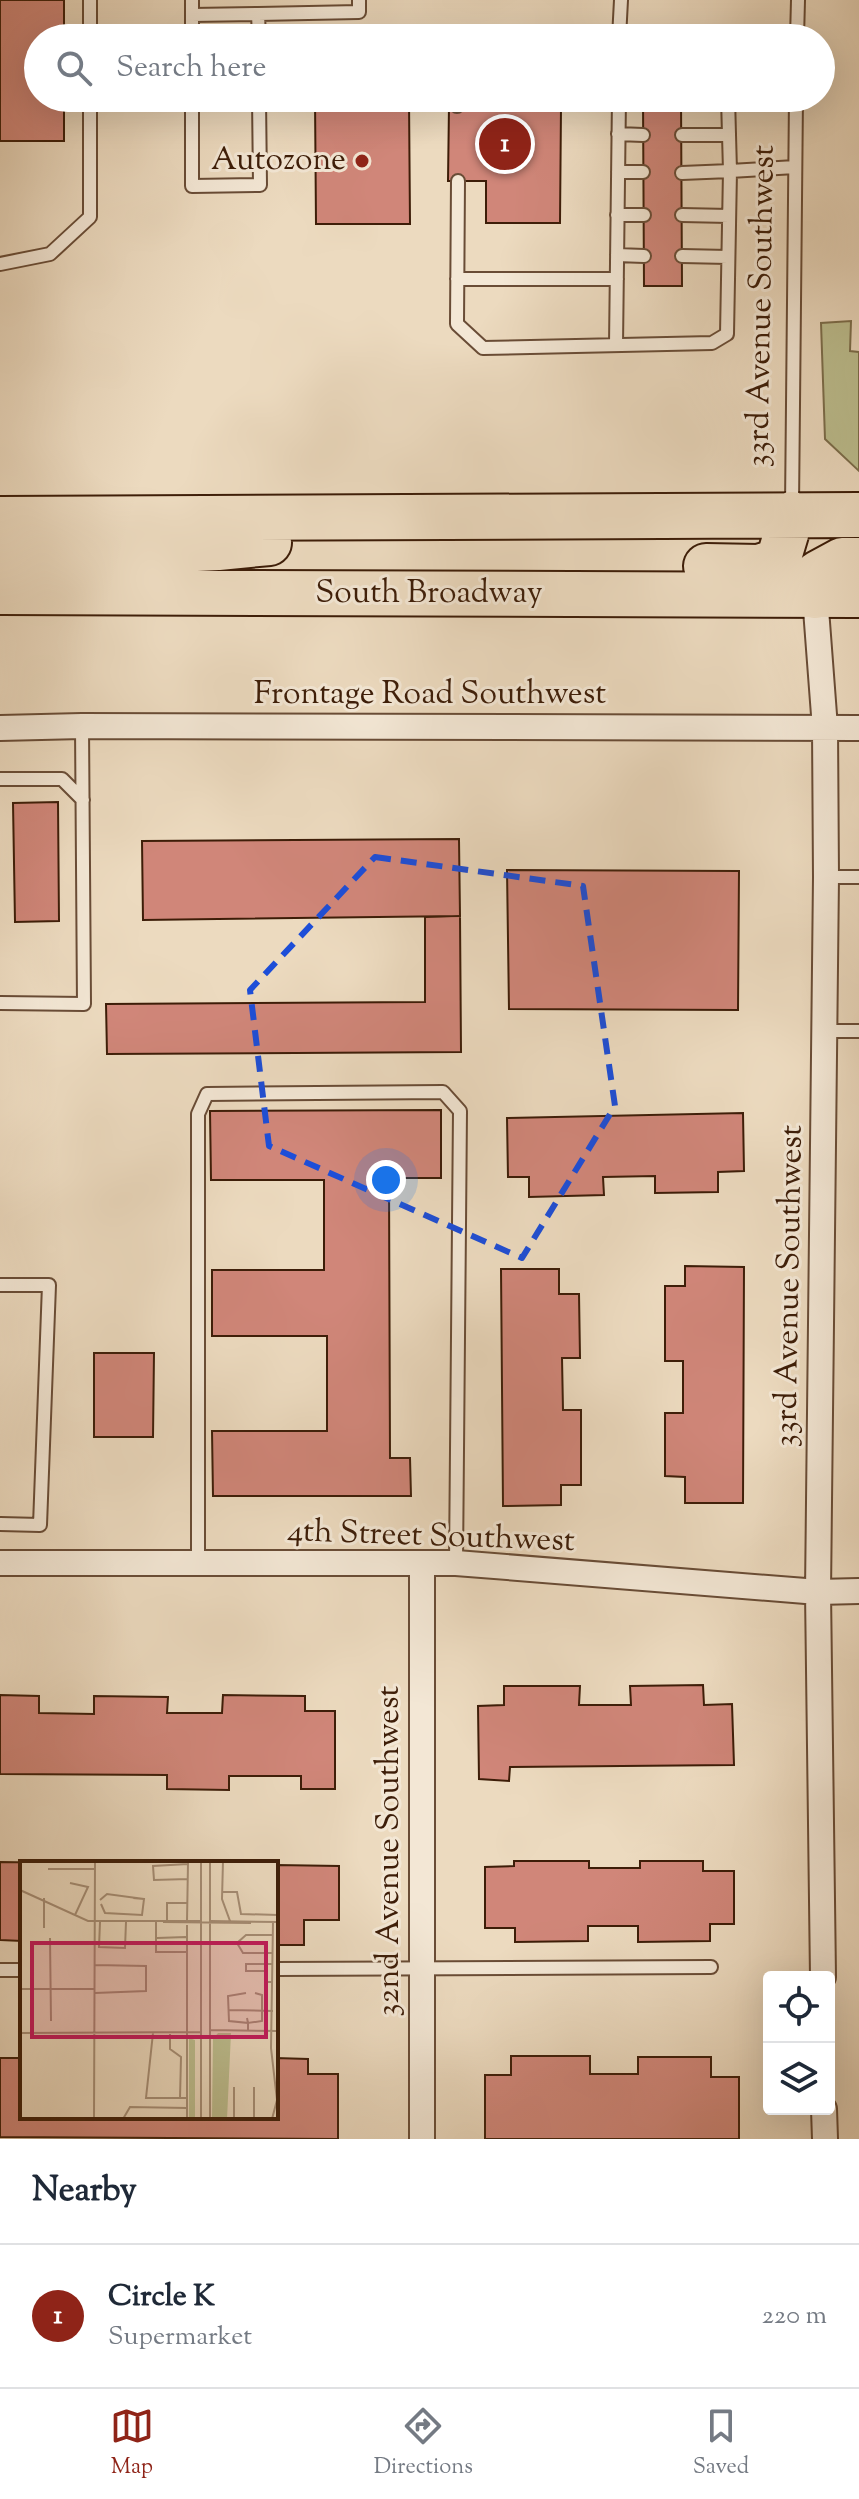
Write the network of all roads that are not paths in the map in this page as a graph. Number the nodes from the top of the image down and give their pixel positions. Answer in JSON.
{"nodes":[{"id":1,"x":90,"y":0,"type":"edge"},
{"id":2,"x":192,"y":0,"type":"edge"},
{"id":3,"x":359,"y":0,"type":"edge"},
{"id":4,"x":621,"y":0,"type":"edge"},
{"id":5,"x":798,"y":0,"type":"edge"},
{"id":6,"x":258,"y":14,"type":"junction"},
{"id":7,"x":192,"y":15,"type":"junction"},
{"id":8,"x":90,"y":24,"type":"edge"},
{"id":9,"x":192,"y":24,"type":"edge"},
{"id":10,"x":258,"y":24,"type":"edge"},
{"id":11,"x":620,"y":24,"type":"edge"},
{"id":12,"x":797,"y":24,"type":"edge"},
{"id":13,"x":90,"y":112,"type":"edge"},
{"id":14,"x":192,"y":112,"type":"edge"},
{"id":15,"x":259,"y":112,"type":"edge"},
{"id":16,"x":619,"y":112,"type":"edge"},
{"id":17,"x":728,"y":112,"type":"edge"},
{"id":18,"x":796,"y":112,"type":"edge"},
{"id":19,"x":618,"y":134,"type":"junction"},
{"id":20,"x":643,"y":135,"type":"dead end"},
{"id":21,"x":682,"y":135,"type":"dead end"},
{"id":22,"x":729,"y":135,"type":"junction"},
{"id":23,"x":795,"y":167,"type":"junction"},
{"id":24,"x":730,"y":171,"type":"junction"},
{"id":25,"x":618,"y":172,"type":"junction"},
{"id":26,"x":643,"y":172,"type":"dead end"},
{"id":27,"x":682,"y":173,"type":"dead end"},
{"id":28,"x":458,"y":181,"type":"dead end"},
{"id":29,"x":617,"y":215,"type":"junction"},
{"id":30,"x":644,"y":215,"type":"dead end"},
{"id":31,"x":682,"y":215,"type":"dead end"},
{"id":32,"x":729,"y":216,"type":"junction"},
{"id":33,"x":617,"y":255,"type":"junction"},
{"id":34,"x":644,"y":256,"type":"dead end"},
{"id":35,"x":682,"y":256,"type":"dead end"},
{"id":36,"x":728,"y":257,"type":"junction"},
{"id":37,"x":0,"y":264,"type":"edge"},
{"id":38,"x":457,"y":279,"type":"junction"},
{"id":39,"x":617,"y":279,"type":"junction"},
{"id":40,"x":616,"y":345,"type":"junction"},
{"id":41,"x":0,"y":497,"type":"edge"},
{"id":42,"x":792,"y":514,"type":"junction"},
{"id":43,"x":859,"y":515,"type":"edge"},
{"id":44,"x":437,"y":517,"type":"junction"},
{"id":45,"x":0,"y":519,"type":"edge"},
{"id":46,"x":138,"y":519,"type":"junction"},
{"id":47,"x":0,"y":558,"type":"edge"},
{"id":48,"x":859,"y":560,"type":"edge"},
{"id":49,"x":0,"y":592,"type":"edge"},
{"id":50,"x":121,"y":592,"type":"junction"},
{"id":51,"x":859,"y":595,"type":"edge"},
{"id":52,"x":815,"y":596,"type":"junction"},
{"id":53,"x":82,"y":726,"type":"junction"},
{"id":54,"x":0,"y":728,"type":"edge"},
{"id":55,"x":825,"y":728,"type":"junction"},
{"id":56,"x":859,"y":728,"type":"edge"},
{"id":57,"x":0,"y":779,"type":"edge"},
{"id":58,"x":83,"y":800,"type":"junction"},
{"id":59,"x":826,"y":877,"type":"junction"},
{"id":60,"x":859,"y":877,"type":"edge"},
{"id":61,"x":0,"y":1003,"type":"edge"},
{"id":62,"x":825,"y":1031,"type":"junction"},
{"id":63,"x":859,"y":1031,"type":"edge"},
{"id":64,"x":0,"y":1285,"type":"edge"},
{"id":65,"x":0,"y":1524,"type":"edge"},
{"id":66,"x":0,"y":1563,"type":"edge"},
{"id":67,"x":198,"y":1563,"type":"junction"},
{"id":68,"x":456,"y":1563,"type":"junction"},
{"id":69,"x":422,"y":1564,"type":"junction"},
{"id":70,"x":859,"y":1591,"type":"edge"},
{"id":71,"x":818,"y":1592,"type":"junction"},
{"id":72,"x":711,"y":1967,"type":"dead end"},
{"id":73,"x":423,"y":1968,"type":"junction"},
{"id":74,"x":278,"y":1969,"type":"edge"},
{"id":75,"x":823,"y":1971,"type":"edge"},
{"id":76,"x":824,"y":2115,"type":"edge"},
{"id":77,"x":422,"y":2139,"type":"edge"},
{"id":78,"x":825,"y":2139,"type":"edge"}],
"edges":[{"from":1,"to":8,"type":"lane"},
{"from":2,"to":7,"type":"lane"},
{"from":3,"to":6,"type":"lane"},
{"from":4,"to":11,"type":"lane"},
{"from":5,"to":12,"type":"lane"},
{"from":6,"to":7,"type":"lane"},
{"from":6,"to":10,"type":"lane"},
{"from":7,"to":9,"type":"lane"},
{"from":13,"to":37,"type":"lane"},
{"from":14,"to":15,"type":"lane"},
{"from":16,"to":19,"type":"lane"},
{"from":17,"to":22,"type":"lane"},
{"from":18,"to":23,"type":"lane","name":"33rd Avenue Southwest"},
{"from":19,"to":20,"type":"lane"},
{"from":19,"to":25,"type":"lane"},
{"from":21,"to":22,"type":"lane"},
{"from":22,"to":24,"type":"lane"},
{"from":23,"to":24,"type":"lane"},
{"from":23,"to":42,"type":"lane","name":"33rd Avenue Southwest"},
{"from":24,"to":27,"type":"lane"},
{"from":24,"to":32,"type":"lane"},
{"from":25,"to":26,"type":"lane"},
{"from":25,"to":29,"type":"lane"},
{"from":28,"to":38,"type":"lane"},
{"from":29,"to":30,"type":"lane"},
{"from":29,"to":33,"type":"lane"},
{"from":31,"to":32,"type":"lane"},
{"from":32,"to":36,"type":"lane"},
{"from":33,"to":34,"type":"lane"},
{"from":33,"to":39,"type":"lane"},
{"from":35,"to":36,"type":"lane"},
{"from":36,"to":40,"type":"lane"},
{"from":38,"to":39,"type":"lane"},
{"from":38,"to":40,"type":"lane"},
{"from":39,"to":40,"type":"lane"},
{"from":41,"to":46,"type":"highway"},
{"from":42,"to":43,"type":"highway"},
{"from":42,"to":44,"type":"highway"},
{"from":42,"to":50,"type":"highway"},
{"from":44,"to":46,"type":"highway"},
{"from":44,"to":47,"type":"highway"},
{"from":45,"to":46,"type":"highway"},
{"from":48,"to":52,"type":"highway"},
{"from":49,"to":50,"type":"highway","name":"South Broadway"},
{"from":50,"to":52,"type":"highway","name":"South Broadway"},
{"from":51,"to":52,"type":"highway","name":"South Broadway"},
{"from":52,"to":55,"type":"street","name":"33rd Avenue Southwest"},
{"from":53,"to":54,"type":"street","name":"Frontage Road Southwest"},
{"from":53,"to":55,"type":"street","name":"Frontage Road Southwest"},
{"from":53,"to":58,"type":"lane"},
{"from":55,"to":56,"type":"street","name":"Frontage Road Southwest"},
{"from":55,"to":59,"type":"street","name":"33rd Avenue Southwest"},
{"from":57,"to":58,"type":"lane"},
{"from":58,"to":61,"type":"lane"},
{"from":59,"to":60,"type":"lane"},
{"from":59,"to":62,"type":"street","name":"33rd Avenue Southwest"},
{"from":62,"to":63,"type":"lane"},
{"from":62,"to":71,"type":"street","name":"33rd Avenue Southwest"},
{"from":64,"to":65,"type":"lane"},
{"from":66,"to":67,"type":"street","name":"4th Street Southwest"},
{"from":67,"to":68,"type":"lane"},
{"from":67,"to":69,"type":"street","name":"4th Street Southwest"},
{"from":68,"to":69,"type":"street","name":"4th Street Southwest"},
{"from":68,"to":71,"type":"street","name":"4th Street Southwest"},
{"from":69,"to":73,"type":"street","name":"32nd Avenue Southwest"},
{"from":70,"to":71,"type":"street","name":"4th Street Southwest"},
{"from":71,"to":75,"type":"street","name":"33rd Avenue Southwest"},
{"from":72,"to":73,"type":"lane"},
{"from":73,"to":74,"type":"lane"},
{"from":73,"to":77,"type":"street","name":"32nd Avenue Southwest"},
{"from":76,"to":78,"type":"street"}]}
